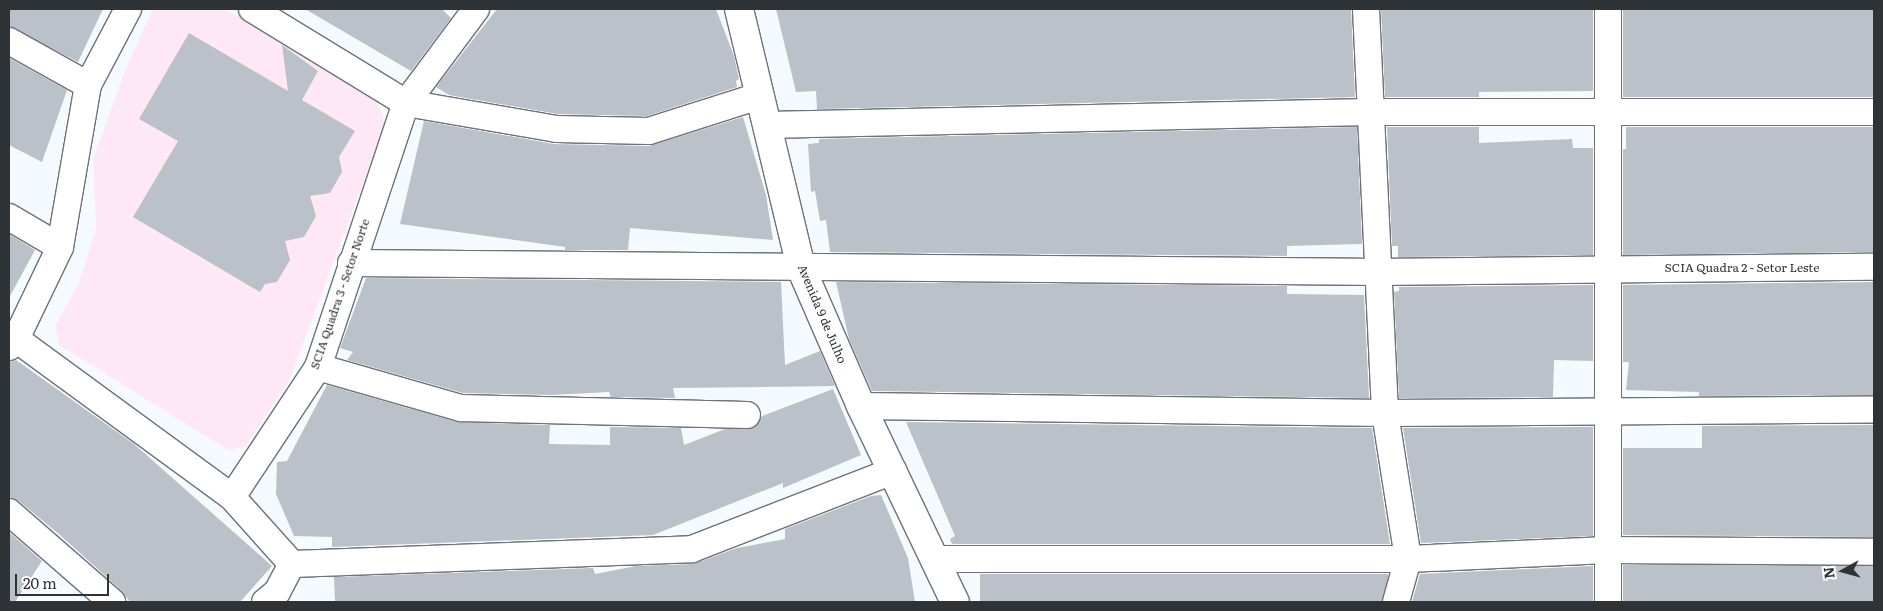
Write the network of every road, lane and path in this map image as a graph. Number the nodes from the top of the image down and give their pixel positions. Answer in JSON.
{"nodes":[{"id":1,"x":128,"y":9,"type":"edge"},
{"id":2,"x":252,"y":9,"type":"edge"},
{"id":3,"x":476,"y":9,"type":"edge"},
{"id":4,"x":739,"y":9,"type":"edge"},
{"id":5,"x":1366,"y":9,"type":"edge"},
{"id":6,"x":1608,"y":9,"type":"edge"},
{"id":7,"x":9,"y":41,"type":"edge"},
{"id":8,"x":88,"y":85,"type":"junction"},
{"id":9,"x":758,"y":96,"type":"junction"},
{"id":10,"x":406,"y":103,"type":"junction"},
{"id":11,"x":1607,"y":110,"type":"junction"},
{"id":12,"x":1370,"y":112,"type":"junction"},
{"id":13,"x":1874,"y":112,"type":"edge"},
{"id":14,"x":766,"y":125,"type":"junction"},
{"id":15,"x":9,"y":217,"type":"edge"},
{"id":16,"x":60,"y":247,"type":"junction"},
{"id":17,"x":351,"y":263,"type":"junction"},
{"id":18,"x":1874,"y":267,"type":"edge"},
{"id":19,"x":801,"y":268,"type":"junction"},
{"id":20,"x":1610,"y":269,"type":"junction"},
{"id":21,"x":1376,"y":272,"type":"junction"},
{"id":22,"x":12,"y":343,"type":"edge"},
{"id":23,"x":318,"y":367,"type":"junction"},
{"id":24,"x":860,"y":406,"type":"junction"},
{"id":25,"x":1874,"y":410,"type":"edge"},
{"id":26,"x":1385,"y":413,"type":"junction"},
{"id":27,"x":1608,"y":413,"type":"junction"},
{"id":28,"x":747,"y":415,"type":"dead end"},
{"id":29,"x":894,"y":471,"type":"junction"},
{"id":30,"x":232,"y":497,"type":"junction"},
{"id":31,"x":9,"y":512,"type":"edge"},
{"id":32,"x":1608,"y":550,"type":"junction"},
{"id":33,"x":1874,"y":552,"type":"edge"},
{"id":34,"x":936,"y":559,"type":"junction"},
{"id":35,"x":1408,"y":559,"type":"junction"},
{"id":36,"x":292,"y":564,"type":"junction"},
{"id":37,"x":276,"y":599,"type":"edge"},
{"id":38,"x":112,"y":602,"type":"edge"},
{"id":39,"x":955,"y":602,"type":"edge"},
{"id":40,"x":1396,"y":602,"type":"edge"},
{"id":41,"x":1608,"y":602,"type":"edge"}],
"edges":[{"from":1,"to":8,"type":"street"},
{"from":2,"to":10,"type":"street"},
{"from":3,"to":10,"type":"street","name":"SCIA Quadra 3 - Setor Norte"},
{"from":4,"to":9,"type":"street","name":"Avenida 9 de Julho"},
{"from":5,"to":12,"type":"street"},
{"from":6,"to":11,"type":"street"},
{"from":7,"to":8,"type":"street"},
{"from":8,"to":16,"type":"street"},
{"from":9,"to":10,"type":"street"},
{"from":9,"to":14,"type":"street","name":"Avenida 9 de Julho"},
{"from":10,"to":17,"type":"street","name":"SCIA Quadra 3 - Setor Norte"},
{"from":11,"to":12,"type":"street"},
{"from":11,"to":13,"type":"street"},
{"from":11,"to":20,"type":"street"},
{"from":12,"to":14,"type":"street"},
{"from":12,"to":21,"type":"street"},
{"from":14,"to":19,"type":"street","name":"Avenida 9 de Julho"},
{"from":15,"to":16,"type":"street"},
{"from":16,"to":22,"type":"street"},
{"from":17,"to":19,"type":"street","name":"SCIA Quadra 2 - Setor Leste"},
{"from":17,"to":23,"type":"street","name":"SCIA Quadra 3 - Setor Norte"},
{"from":18,"to":20,"type":"street","name":"SCIA Quadra 2 - Setor Leste"},
{"from":19,"to":21,"type":"street","name":"SCIA Quadra 2 - Setor Leste"},
{"from":19,"to":24,"type":"street","name":"Avenida 9 de Julho"},
{"from":20,"to":21,"type":"street","name":"SCIA Quadra 2 - Setor Leste"},
{"from":20,"to":27,"type":"street"},
{"from":21,"to":26,"type":"street"},
{"from":22,"to":30,"type":"street"},
{"from":23,"to":28,"type":"street"},
{"from":23,"to":30,"type":"street","name":"SCIA Quadra 3 - Setor Norte"},
{"from":24,"to":26,"type":"street"},
{"from":24,"to":29,"type":"street","name":"Avenida 9 de Julho"},
{"from":25,"to":27,"type":"street"},
{"from":26,"to":27,"type":"street"},
{"from":26,"to":35,"type":"street"},
{"from":27,"to":32,"type":"street"},
{"from":29,"to":34,"type":"street","name":"Avenida 9 de Julho"},
{"from":29,"to":36,"type":"street"},
{"from":30,"to":36,"type":"street"},
{"from":31,"to":38,"type":"street"},
{"from":32,"to":33,"type":"street"},
{"from":32,"to":35,"type":"street"},
{"from":32,"to":41,"type":"street"},
{"from":34,"to":35,"type":"street"},
{"from":34,"to":39,"type":"street","name":"Avenida 9 de Julho"},
{"from":35,"to":40,"type":"street"},
{"from":36,"to":37,"type":"street"}]}
